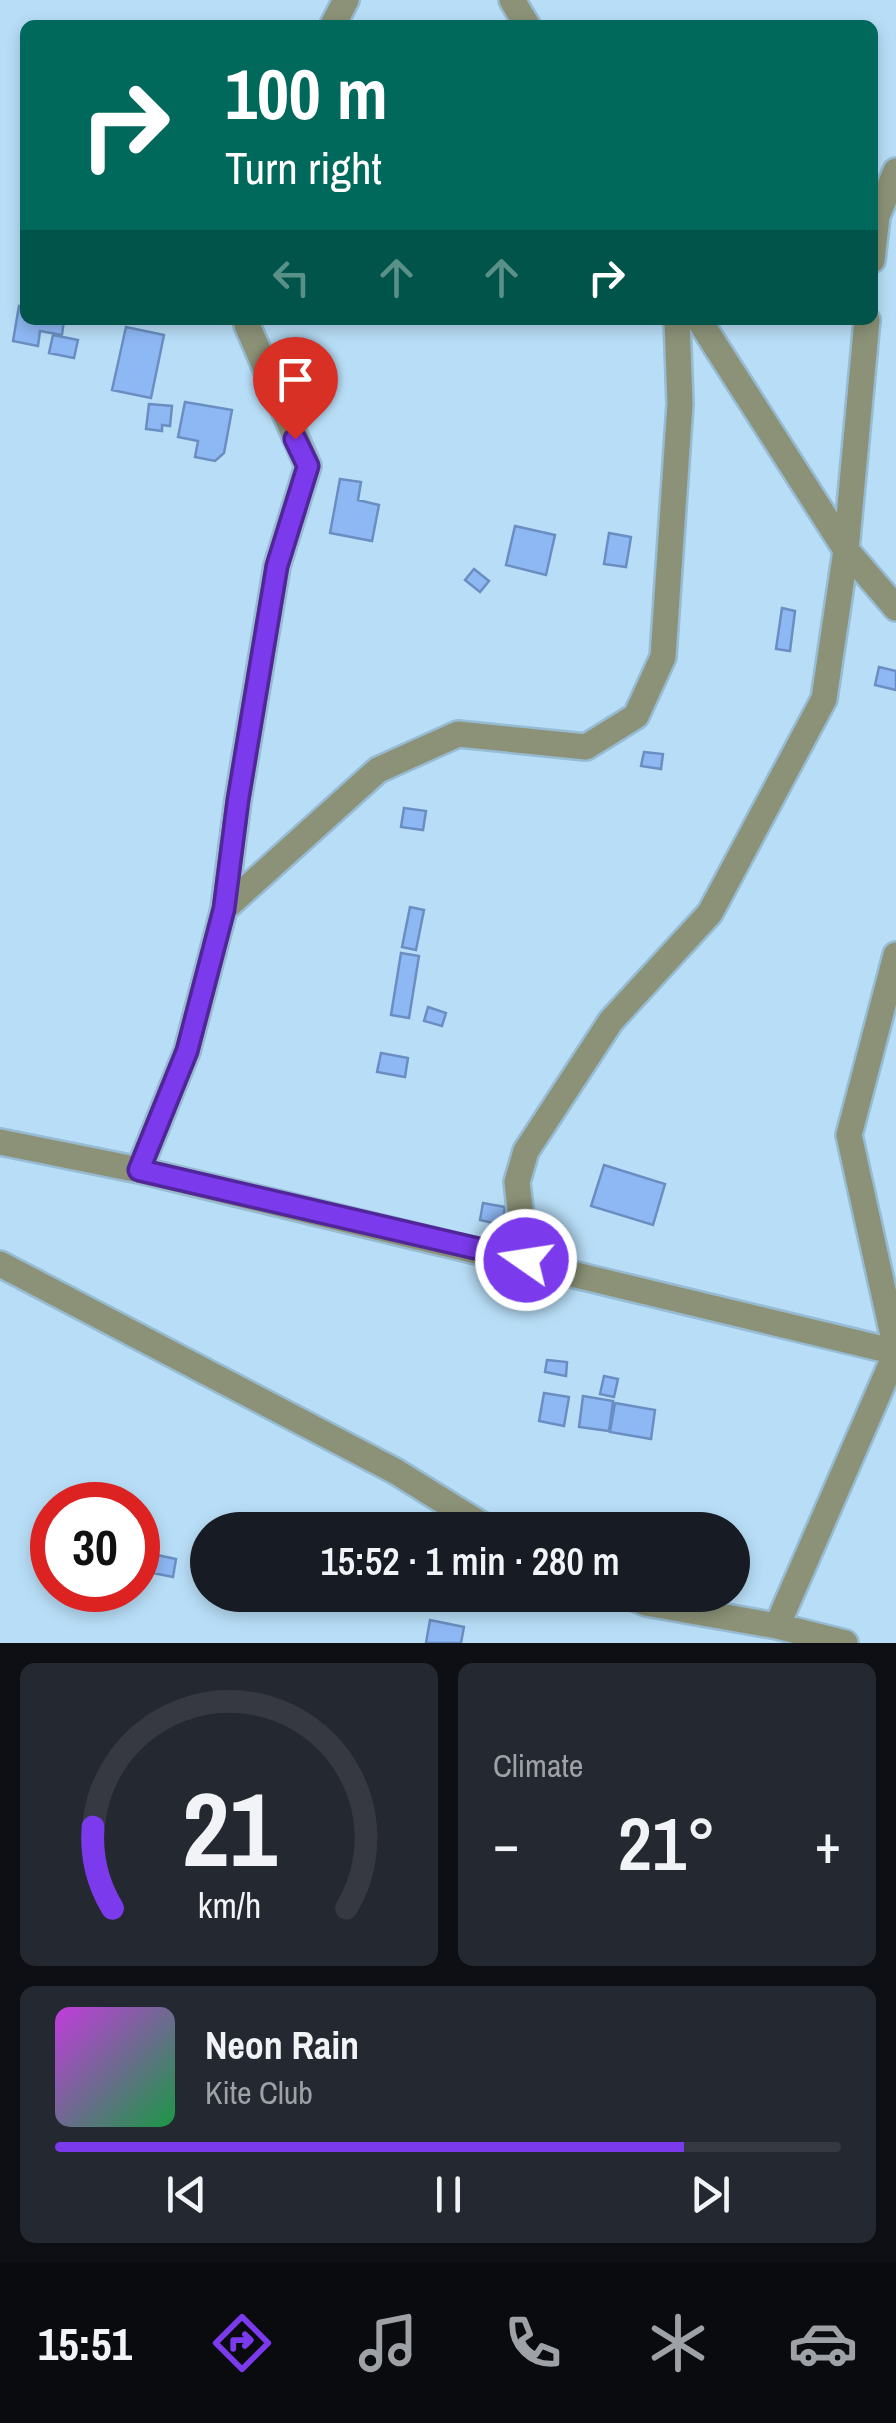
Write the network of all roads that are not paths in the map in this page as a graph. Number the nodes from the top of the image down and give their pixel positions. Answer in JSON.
{"nodes":[{"id":1,"x":896,"y":172,"type":"edge"},
{"id":2,"x":878,"y":212,"type":"edge"},
{"id":3,"x":247,"y":325,"type":"edge"},
{"id":4,"x":677,"y":325,"type":"edge"},
{"id":5,"x":702,"y":325,"type":"edge"},
{"id":6,"x":867,"y":325,"type":"edge"},
{"id":7,"x":846,"y":550,"type":"junction"},
{"id":8,"x":896,"y":608,"type":"edge"},
{"id":9,"x":224,"y":909,"type":"junction"},
{"id":10,"x":896,"y":955,"type":"edge"},
{"id":11,"x":0,"y":1142,"type":"edge"},
{"id":12,"x":139,"y":1170,"type":"junction"},
{"id":13,"x":526,"y":1260,"type":"junction"},
{"id":14,"x":0,"y":1264,"type":"edge"},
{"id":15,"x":896,"y":1351,"type":"edge"},
{"id":16,"x":461,"y":1512,"type":"edge"},
{"id":17,"x":679,"y":1612,"type":"edge"},
{"id":18,"x":769,"y":1634,"type":"edge"},
{"id":19,"x":844,"y":1643,"type":"edge"}],
"edges":[{"from":1,"to":2,"type":"street"},
{"from":3,"to":9,"type":"street"},
{"from":4,"to":9,"type":"street"},
{"from":5,"to":7,"type":"street"},
{"from":6,"to":7,"type":"street"},
{"from":7,"to":8,"type":"street"},
{"from":7,"to":13,"type":"street"},
{"from":9,"to":12,"type":"street"},
{"from":10,"to":15,"type":"street"},
{"from":11,"to":12,"type":"street"},
{"from":12,"to":13,"type":"street"},
{"from":13,"to":15,"type":"street"},
{"from":14,"to":16,"type":"street"},
{"from":15,"to":18,"type":"street"},
{"from":17,"to":18,"type":"street"},
{"from":18,"to":19,"type":"street"}]}
